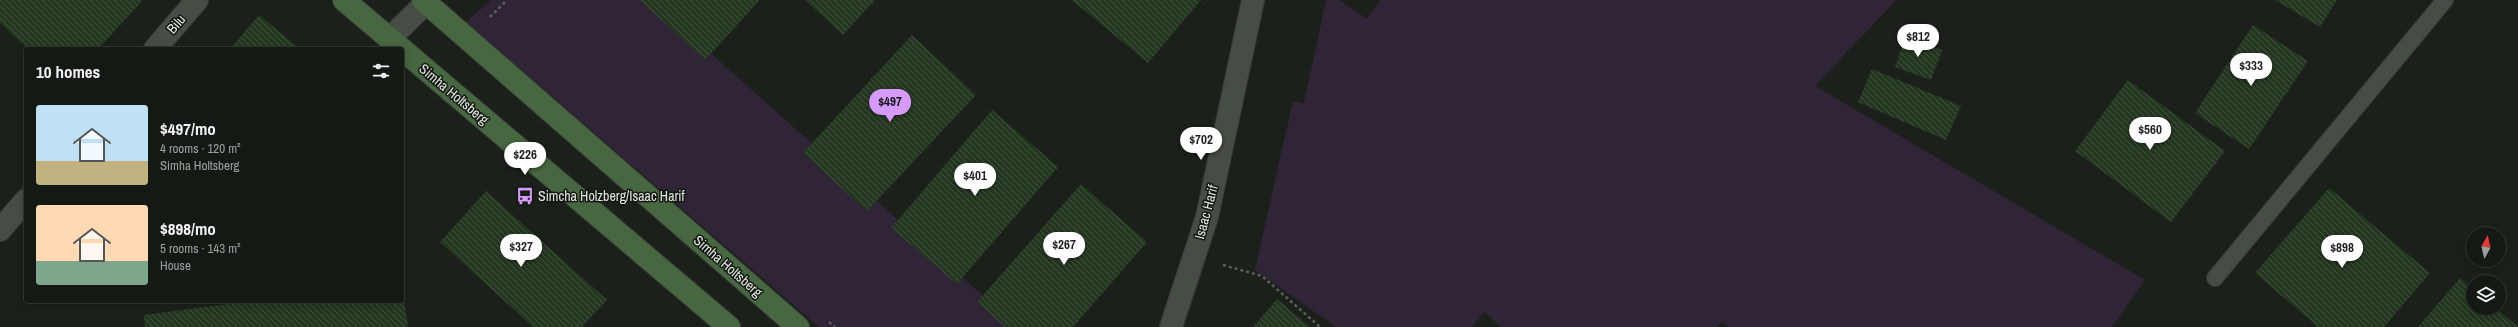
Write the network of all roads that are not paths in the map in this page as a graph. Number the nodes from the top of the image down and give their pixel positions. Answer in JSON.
{"nodes":[{"id":1,"x":198,"y":0,"type":"edge"},
{"id":2,"x":344,"y":0,"type":"edge"},
{"id":3,"x":1253,"y":0,"type":"edge"},
{"id":4,"x":2445,"y":0,"type":"edge"},
{"id":5,"x":426,"y":1,"type":"edge"},
{"id":6,"x":390,"y":38,"type":"junction"},
{"id":7,"x":157,"y":47,"type":"edge"},
{"id":8,"x":401,"y":47,"type":"edge"},
{"id":9,"x":404,"y":50,"type":"edge"},
{"id":10,"x":24,"y":202,"type":"edge"},
{"id":11,"x":0,"y":230,"type":"edge"},
{"id":12,"x":2215,"y":278,"type":"dead end"},
{"id":13,"x":729,"y":327,"type":"edge"},
{"id":14,"x":798,"y":327,"type":"edge"},
{"id":15,"x":1171,"y":327,"type":"edge"}],
"edges":[{"from":1,"to":7,"type":"street","name":"Bilu"},
{"from":2,"to":6,"type":"street","name":"Simha Holtsberg"},
{"from":3,"to":15,"type":"street","name":"Isaac Harif"},
{"from":4,"to":12,"type":"lane"},
{"from":5,"to":6,"type":"street"},
{"from":5,"to":14,"type":"street","name":"Simha Holtsberg"},
{"from":6,"to":8,"type":"street","name":"Simha Holtsberg"},
{"from":9,"to":13,"type":"street","name":"Simha Holtsberg"},
{"from":10,"to":11,"type":"street"}]}
